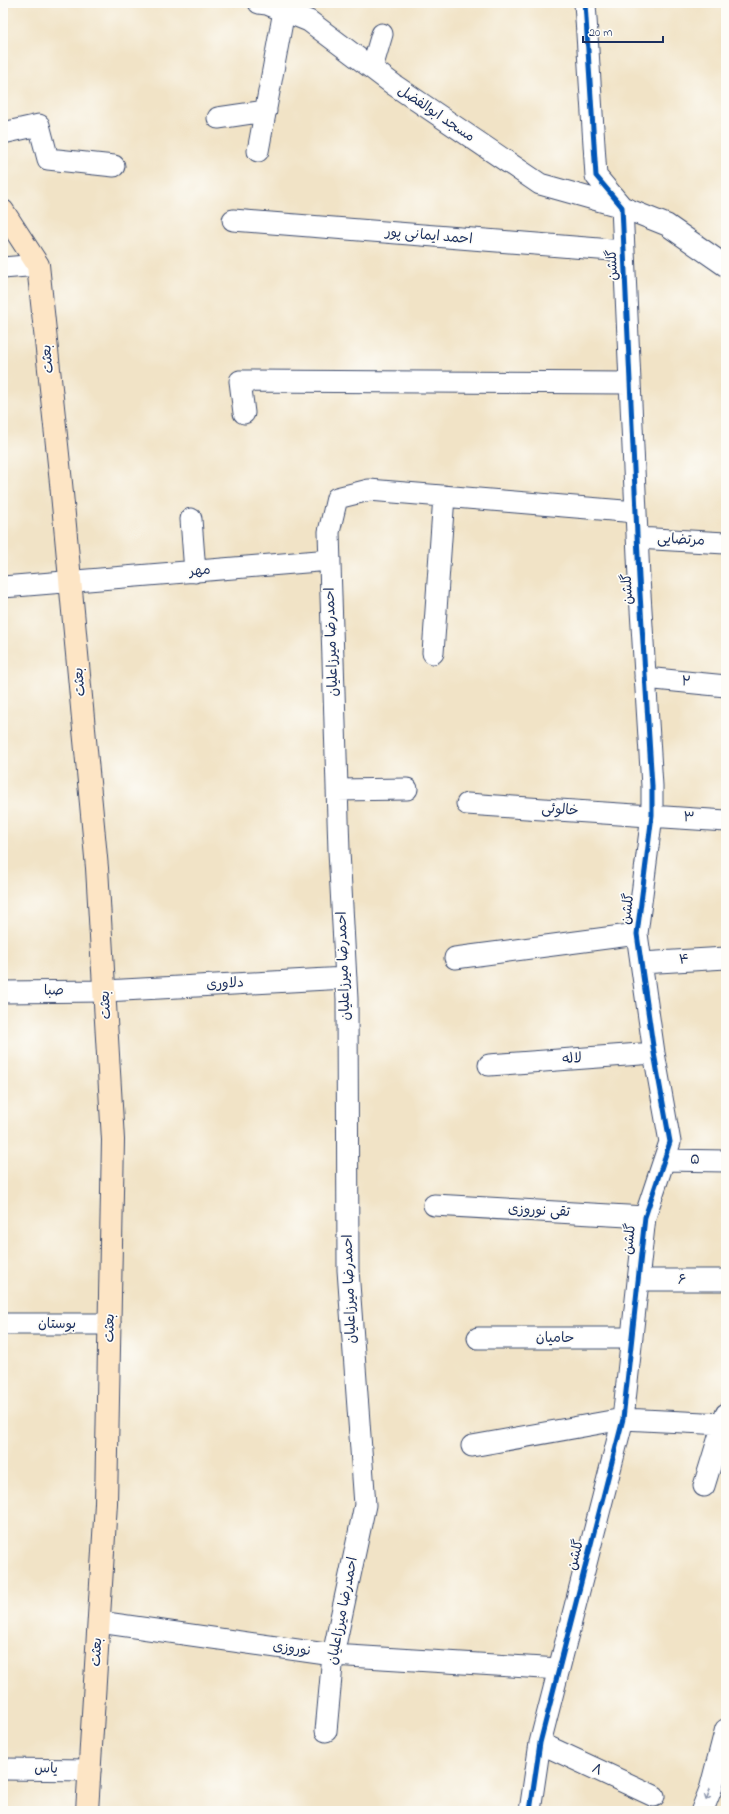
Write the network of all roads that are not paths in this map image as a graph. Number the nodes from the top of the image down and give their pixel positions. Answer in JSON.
{"nodes":[{"id":1,"x":259,"y":3,"type":"edge"},
{"id":2,"x":584,"y":3,"type":"edge"},
{"id":3,"x":284,"y":11,"type":"junction"},
{"id":4,"x":382,"y":34,"type":"dead end"},
{"id":5,"x":372,"y":68,"type":"junction"},
{"id":6,"x":266,"y":111,"type":"junction"},
{"id":7,"x":218,"y":118,"type":"dead end"},
{"id":8,"x":3,"y":133,"type":"edge"},
{"id":9,"x":258,"y":151,"type":"dead end"},
{"id":10,"x":114,"y":166,"type":"dead end"},
{"id":11,"x":622,"y":207,"type":"junction"},
{"id":12,"x":3,"y":211,"type":"edge"},
{"id":13,"x":233,"y":220,"type":"dead end"},
{"id":14,"x":624,"y":251,"type":"junction"},
{"id":15,"x":38,"y":265,"type":"junction"},
{"id":16,"x":726,"y":266,"type":"edge"},
{"id":17,"x":3,"y":268,"type":"edge"},
{"id":18,"x":630,"y":383,"type":"junction"},
{"id":19,"x":244,"y":413,"type":"dead end"},
{"id":20,"x":444,"y":496,"type":"junction"},
{"id":21,"x":636,"y":512,"type":"junction"},
{"id":22,"x":191,"y":519,"type":"dead end"},
{"id":23,"x":637,"y":538,"type":"junction"},
{"id":24,"x":725,"y":543,"type":"edge"},
{"id":25,"x":330,"y":560,"type":"junction"},
{"id":26,"x":195,"y":572,"type":"junction"},
{"id":27,"x":70,"y":583,"type":"junction"},
{"id":28,"x":3,"y":587,"type":"edge"},
{"id":29,"x":433,"y":653,"type":"dead end"},
{"id":30,"x":645,"y":678,"type":"junction"},
{"id":31,"x":726,"y":686,"type":"edge"},
{"id":32,"x":407,"y":789,"type":"dead end"},
{"id":33,"x":337,"y":790,"type":"junction"},
{"id":34,"x":467,"y":804,"type":"dead end"},
{"id":35,"x":652,"y":815,"type":"junction"},
{"id":36,"x":726,"y":821,"type":"edge"},
{"id":37,"x":637,"y":934,"type":"junction"},
{"id":38,"x":455,"y":958,"type":"dead end"},
{"id":39,"x":726,"y":958,"type":"edge"},
{"id":40,"x":641,"y":963,"type":"junction"},
{"id":41,"x":346,"y":978,"type":"junction"},
{"id":42,"x":105,"y":991,"type":"junction"},
{"id":43,"x":3,"y":992,"type":"edge"},
{"id":44,"x":654,"y":1053,"type":"junction"},
{"id":45,"x":489,"y":1065,"type":"dead end"},
{"id":46,"x":664,"y":1160,"type":"junction"},
{"id":47,"x":726,"y":1161,"type":"edge"},
{"id":48,"x":434,"y":1205,"type":"dead end"},
{"id":49,"x":645,"y":1217,"type":"junction"},
{"id":50,"x":638,"y":1280,"type":"junction"},
{"id":51,"x":726,"y":1280,"type":"edge"},
{"id":52,"x":3,"y":1324,"type":"edge"},
{"id":53,"x":110,"y":1324,"type":"junction"},
{"id":54,"x":478,"y":1338,"type":"dead end"},
{"id":55,"x":632,"y":1338,"type":"junction"},
{"id":56,"x":623,"y":1419,"type":"junction"},
{"id":57,"x":725,"y":1419,"type":"edge"},
{"id":58,"x":472,"y":1446,"type":"dead end"},
{"id":59,"x":704,"y":1486,"type":"dead end"},
{"id":60,"x":99,"y":1622,"type":"junction"},
{"id":61,"x":332,"y":1655,"type":"junction"},
{"id":62,"x":559,"y":1669,"type":"junction"},
{"id":63,"x":726,"y":1730,"type":"edge"},
{"id":64,"x":326,"y":1731,"type":"dead end"},
{"id":65,"x":540,"y":1743,"type":"junction"},
{"id":66,"x":3,"y":1769,"type":"edge"},
{"id":67,"x":90,"y":1770,"type":"junction"},
{"id":68,"x":654,"y":1796,"type":"dead end"},
{"id":69,"x":87,"y":1811,"type":"edge"},
{"id":70,"x":530,"y":1811,"type":"edge"},
{"id":71,"x":702,"y":1811,"type":"edge"}],
"edges":[{"from":1,"to":3,"type":"street","name":"مسجد ابوالفضل"},
{"from":2,"to":11,"type":"street"},
{"from":3,"to":5,"type":"street","name":"مسجد ابوالفضل"},
{"from":3,"to":6,"type":"street"},
{"from":4,"to":5,"type":"street"},
{"from":5,"to":11,"type":"street","name":"مسجد ابوالفضل"},
{"from":6,"to":7,"type":"street"},
{"from":6,"to":9,"type":"street"},
{"from":8,"to":10,"type":"street"},
{"from":11,"to":14,"type":"street","name":"گلشن"},
{"from":11,"to":16,"type":"street","name":"مسجد ابوالفضل"},
{"from":12,"to":15,"type":"main road","name":"بعثت"},
{"from":13,"to":14,"type":"street","name":"احمد ایمانی پور"},
{"from":14,"to":18,"type":"street","name":"گلشن"},
{"from":15,"to":17,"type":"street"},
{"from":15,"to":27,"type":"main road","name":"بعثت"},
{"from":18,"to":19,"type":"street"},
{"from":18,"to":21,"type":"street","name":"گلشن"},
{"from":20,"to":21,"type":"street","name":"احمدرضا میرزاعلیان"},
{"from":20,"to":25,"type":"street","name":"احمدرضا میرزاعلیان"},
{"from":20,"to":29,"type":"street"},
{"from":21,"to":23,"type":"street","name":"گلشن"},
{"from":22,"to":26,"type":"street"},
{"from":23,"to":24,"type":"street","name":"مرتضایی"},
{"from":23,"to":30,"type":"street","name":"گلشن"},
{"from":25,"to":26,"type":"street","name":"مهر"},
{"from":25,"to":33,"type":"street","name":"احمدرضا میرزاعلیان"},
{"from":26,"to":27,"type":"street","name":"مهر"},
{"from":27,"to":28,"type":"street","name":"مهر"},
{"from":27,"to":42,"type":"main road","name":"بعثت"},
{"from":30,"to":31,"type":"street","name":"۲"},
{"from":30,"to":35,"type":"street","name":"گلشن"},
{"from":32,"to":33,"type":"street"},
{"from":33,"to":41,"type":"street","name":"احمدرضا میرزاعلیان"},
{"from":34,"to":35,"type":"street","name":"خالوئی"},
{"from":35,"to":36,"type":"street","name":"۳"},
{"from":35,"to":37,"type":"street","name":"گلشن"},
{"from":37,"to":38,"type":"street"},
{"from":37,"to":40,"type":"street","name":"گلشن"},
{"from":39,"to":40,"type":"street","name":"۴"},
{"from":40,"to":44,"type":"street","name":"گلشن"},
{"from":41,"to":42,"type":"street","name":"دلاوری"},
{"from":41,"to":61,"type":"street","name":"احمدرضا میرزاعلیان"},
{"from":42,"to":43,"type":"street","name":"صبا"},
{"from":42,"to":53,"type":"main road","name":"بعثت"},
{"from":44,"to":45,"type":"street","name":"لاله"},
{"from":44,"to":46,"type":"street","name":"گلشن"},
{"from":46,"to":47,"type":"street","name":"۵"},
{"from":46,"to":49,"type":"street","name":"گلشن"},
{"from":48,"to":49,"type":"street","name":"تقی نوروزی"},
{"from":49,"to":50,"type":"street","name":"گلشن"},
{"from":50,"to":51,"type":"street","name":"۶"},
{"from":50,"to":55,"type":"street","name":"گلشن"},
{"from":52,"to":53,"type":"street","name":"بوستان"},
{"from":53,"to":60,"type":"main road","name":"بعثت"},
{"from":54,"to":55,"type":"street","name":"حامیان"},
{"from":55,"to":56,"type":"street","name":"گلشن"},
{"from":56,"to":57,"type":"street"},
{"from":56,"to":58,"type":"street"},
{"from":56,"to":62,"type":"street","name":"گلشن"},
{"from":57,"to":59,"type":"street"},
{"from":60,"to":61,"type":"street","name":"نوروزی"},
{"from":60,"to":67,"type":"main road","name":"بعثت"},
{"from":61,"to":62,"type":"street","name":"نوروزی"},
{"from":61,"to":64,"type":"street","name":"احمدرضا میرزاعلیان"},
{"from":62,"to":65,"type":"street","name":"گلشن"},
{"from":63,"to":71,"type":"street","one_way":true},
{"from":65,"to":68,"type":"street","name":"۸"},
{"from":65,"to":70,"type":"street","name":"گلشن"},
{"from":66,"to":67,"type":"street","name":"یاس"},
{"from":67,"to":69,"type":"main road","name":"بعثت"}]}
